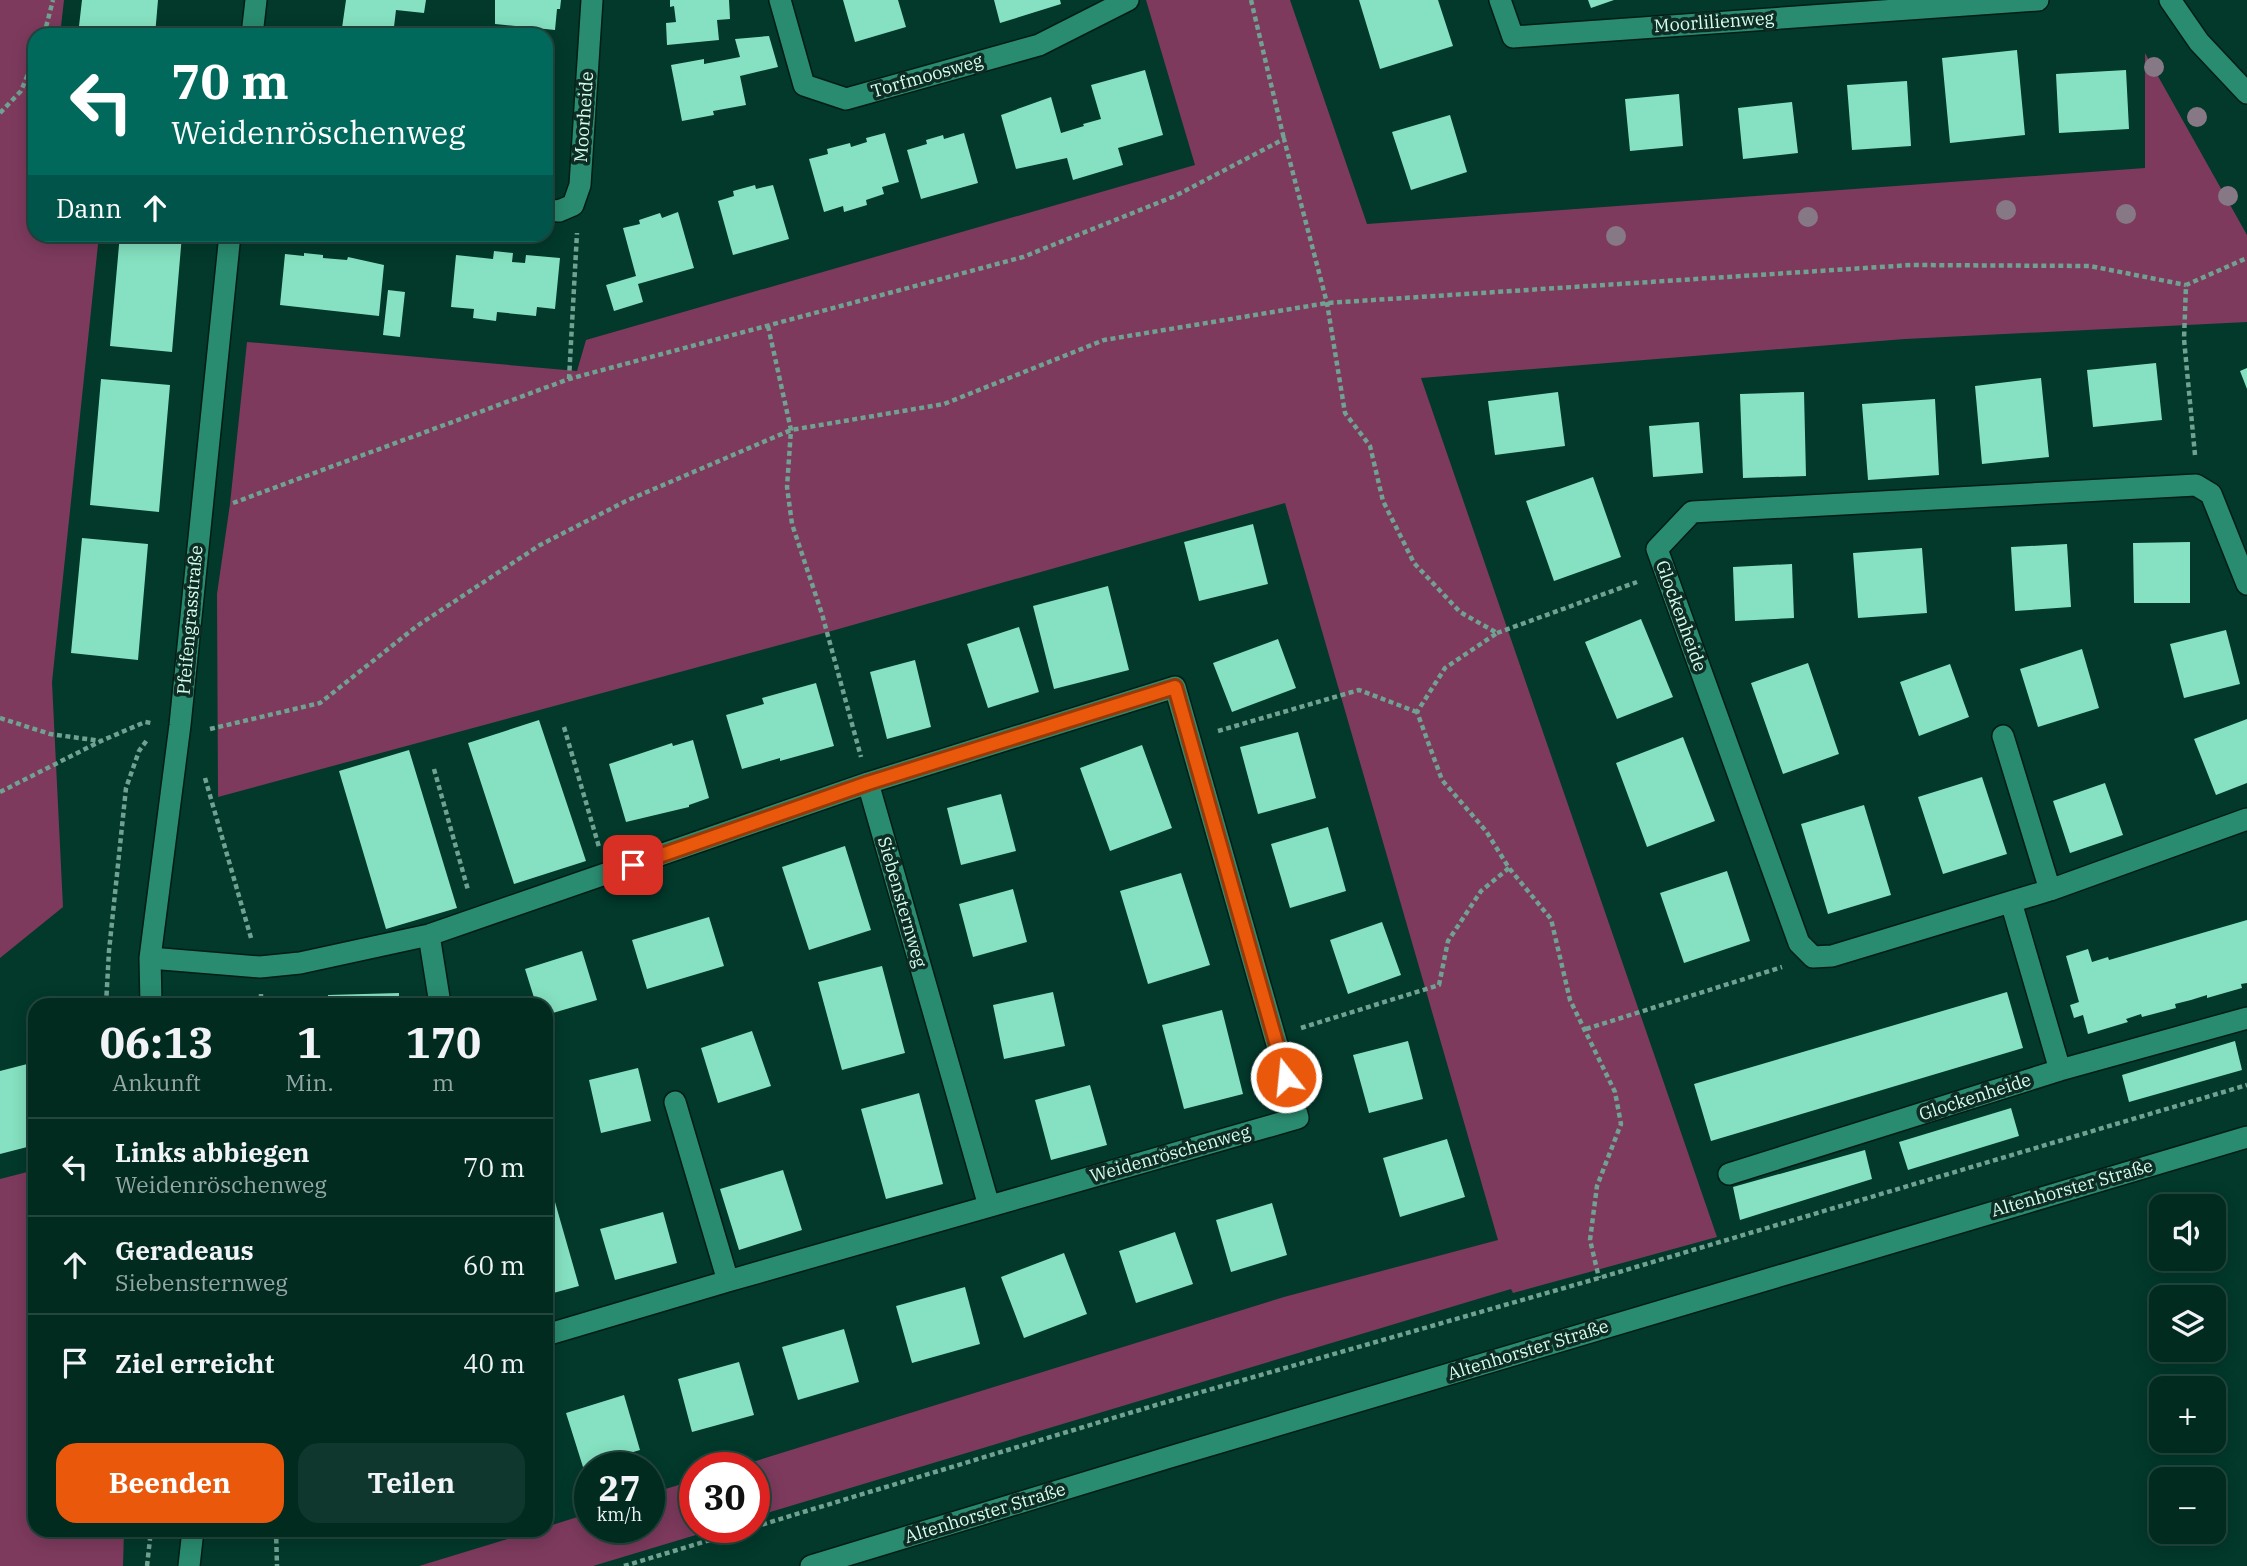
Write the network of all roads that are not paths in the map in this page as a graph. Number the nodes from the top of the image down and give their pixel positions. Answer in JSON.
{"nodes":[{"id":1,"x":257,"y":0,"type":"edge"},
{"id":2,"x":592,"y":0,"type":"edge"},
{"id":3,"x":780,"y":0,"type":"edge"},
{"id":4,"x":1128,"y":0,"type":"edge"},
{"id":5,"x":1500,"y":0,"type":"edge"},
{"id":6,"x":2038,"y":0,"type":"edge"},
{"id":7,"x":2170,"y":0,"type":"edge"},
{"id":8,"x":253,"y":28,"type":"edge"},
{"id":9,"x":2247,"y":93,"type":"edge"},
{"id":10,"x":553,"y":211,"type":"edge"},
{"id":11,"x":229,"y":242,"type":"edge"},
{"id":12,"x":2247,"y":584,"type":"edge"},
{"id":13,"x":2003,"y":736,"type":"dead end"},
{"id":14,"x":868,"y":783,"type":"junction"},
{"id":15,"x":2247,"y":819,"type":"edge"},
{"id":16,"x":2050,"y":890,"type":"junction"},
{"id":17,"x":2011,"y":902,"type":"junction"},
{"id":18,"x":429,"y":935,"type":"junction"},
{"id":19,"x":150,"y":958,"type":"junction"},
{"id":20,"x":151,"y":998,"type":"edge"},
{"id":21,"x":439,"y":998,"type":"edge"},
{"id":22,"x":2247,"y":1018,"type":"edge"},
{"id":23,"x":2060,"y":1070,"type":"junction"},
{"id":24,"x":675,"y":1102,"type":"dead end"},
{"id":25,"x":2247,"y":1137,"type":"edge"},
{"id":26,"x":1729,"y":1174,"type":"dead end"},
{"id":27,"x":989,"y":1206,"type":"junction"},
{"id":28,"x":728,"y":1281,"type":"junction"},
{"id":29,"x":553,"y":1333,"type":"edge"},
{"id":30,"x":192,"y":1537,"type":"edge"},
{"id":31,"x":189,"y":1566,"type":"edge"},
{"id":32,"x":811,"y":1566,"type":"edge"}],
"edges":[{"from":1,"to":8,"type":"street"},
{"from":2,"to":10,"type":"street","name":"Moorheide"},
{"from":3,"to":4,"type":"street","name":"Torfmoosweg"},
{"from":5,"to":6,"type":"street","name":"Moorlilienweg"},
{"from":7,"to":9,"type":"street"},
{"from":11,"to":19,"type":"street","name":"Pfeifengrasstraße"},
{"from":12,"to":17,"type":"street","name":"Glockenheide"},
{"from":13,"to":16,"type":"street"},
{"from":14,"to":18,"type":"street"},
{"from":14,"to":27,"type":"street","name":"Siebensternweg"},
{"from":14,"to":27,"type":"street","name":"Weidenröschenweg"},
{"from":15,"to":16,"type":"street"},
{"from":16,"to":17,"type":"street"},
{"from":17,"to":23,"type":"street"},
{"from":18,"to":19,"type":"street"},
{"from":18,"to":21,"type":"street"},
{"from":19,"to":20,"type":"street","name":"Pfeifengrasstraße"},
{"from":22,"to":23,"type":"street","name":"Glockenheide"},
{"from":23,"to":26,"type":"street","name":"Glockenheide"},
{"from":24,"to":28,"type":"street"},
{"from":25,"to":32,"type":"street","name":"Altenhorster Straße"},
{"from":27,"to":28,"type":"street"},
{"from":28,"to":29,"type":"street"},
{"from":30,"to":31,"type":"street"}]}
